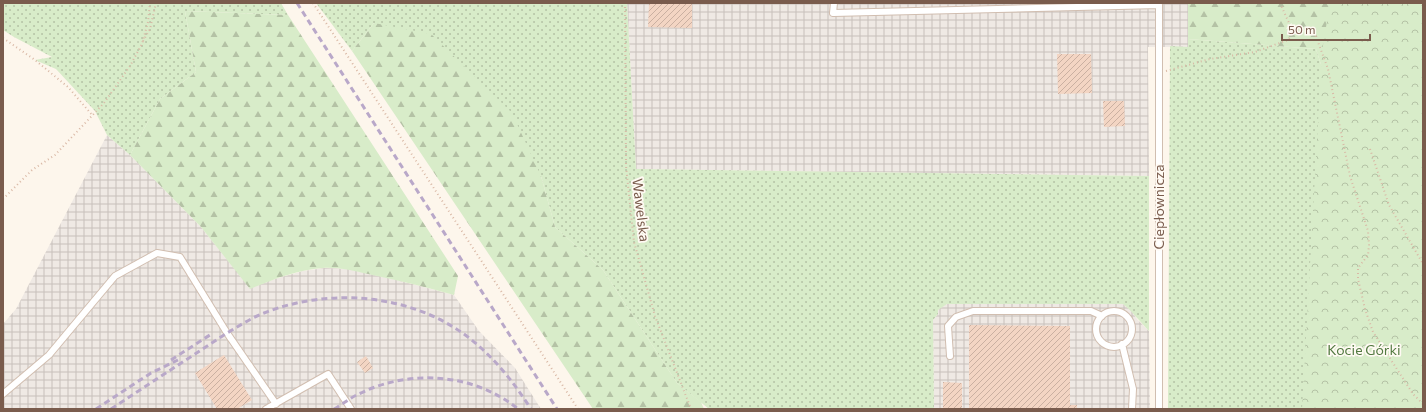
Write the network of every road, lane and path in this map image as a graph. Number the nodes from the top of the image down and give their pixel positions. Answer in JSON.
{"nodes":[{"id":1,"x":150,"y":3,"type":"edge"},
{"id":2,"x":156,"y":3,"type":"edge"},
{"id":3,"x":313,"y":3,"type":"edge"},
{"id":4,"x":625,"y":3,"type":"edge"},
{"id":5,"x":834,"y":3,"type":"edge"},
{"id":6,"x":964,"y":3,"type":"edge"},
{"id":7,"x":1280,"y":3,"type":"edge"},
{"id":8,"x":964,"y":10,"type":"junction"},
{"id":9,"x":1293,"y":32,"type":"junction"},
{"id":10,"x":3,"y":38,"type":"edge"},
{"id":11,"x":142,"y":44,"type":"junction"},
{"id":12,"x":1160,"y":73,"type":"junction"},
{"id":13,"x":93,"y":116,"type":"junction"},
{"id":14,"x":1370,"y":149,"type":"dead end"},
{"id":15,"x":3,"y":199,"type":"edge"},
{"id":16,"x":1423,"y":264,"type":"edge"},
{"id":17,"x":1102,"y":316,"type":"junction"},
{"id":18,"x":1122,"y":344,"type":"junction"},
{"id":19,"x":950,"y":356,"type":"dead end"},
{"id":20,"x":3,"y":394,"type":"edge"},
{"id":21,"x":276,"y":404,"type":"junction"},
{"id":22,"x":1423,"y":404,"type":"edge"},
{"id":23,"x":266,"y":409,"type":"edge"},
{"id":24,"x":351,"y":409,"type":"edge"},
{"id":25,"x":578,"y":409,"type":"edge"},
{"id":26,"x":691,"y":409,"type":"edge"},
{"id":27,"x":1132,"y":409,"type":"edge"},
{"id":28,"x":1159,"y":409,"type":"edge"}],
"edges":[{"from":1,"to":11,"type":"path"},
{"from":2,"to":11,"type":"path"},
{"from":3,"to":25,"type":"path"},
{"from":4,"to":26,"type":"path","name":"Wawelska"},
{"from":5,"to":8,"type":"lane"},
{"from":6,"to":8,"type":"lane"},
{"from":7,"to":9,"type":"path"},
{"from":8,"to":12,"type":"lane","name":"Ciepłownicza"},
{"from":9,"to":12,"type":"path"},
{"from":9,"to":22,"type":"path"},
{"from":10,"to":13,"type":"path"},
{"from":11,"to":13,"type":"path"},
{"from":12,"to":28,"type":"lane","name":"Ciepłownicza"},
{"from":13,"to":15,"type":"path"},
{"from":14,"to":16,"type":"path"},
{"from":17,"to":18,"type":"lane"},
{"from":17,"to":18,"type":"lane"},
{"from":17,"to":19,"type":"lane"},
{"from":18,"to":27,"type":"lane"},
{"from":20,"to":21,"type":"lane"},
{"from":21,"to":23,"type":"lane"},
{"from":21,"to":24,"type":"lane"}]}
